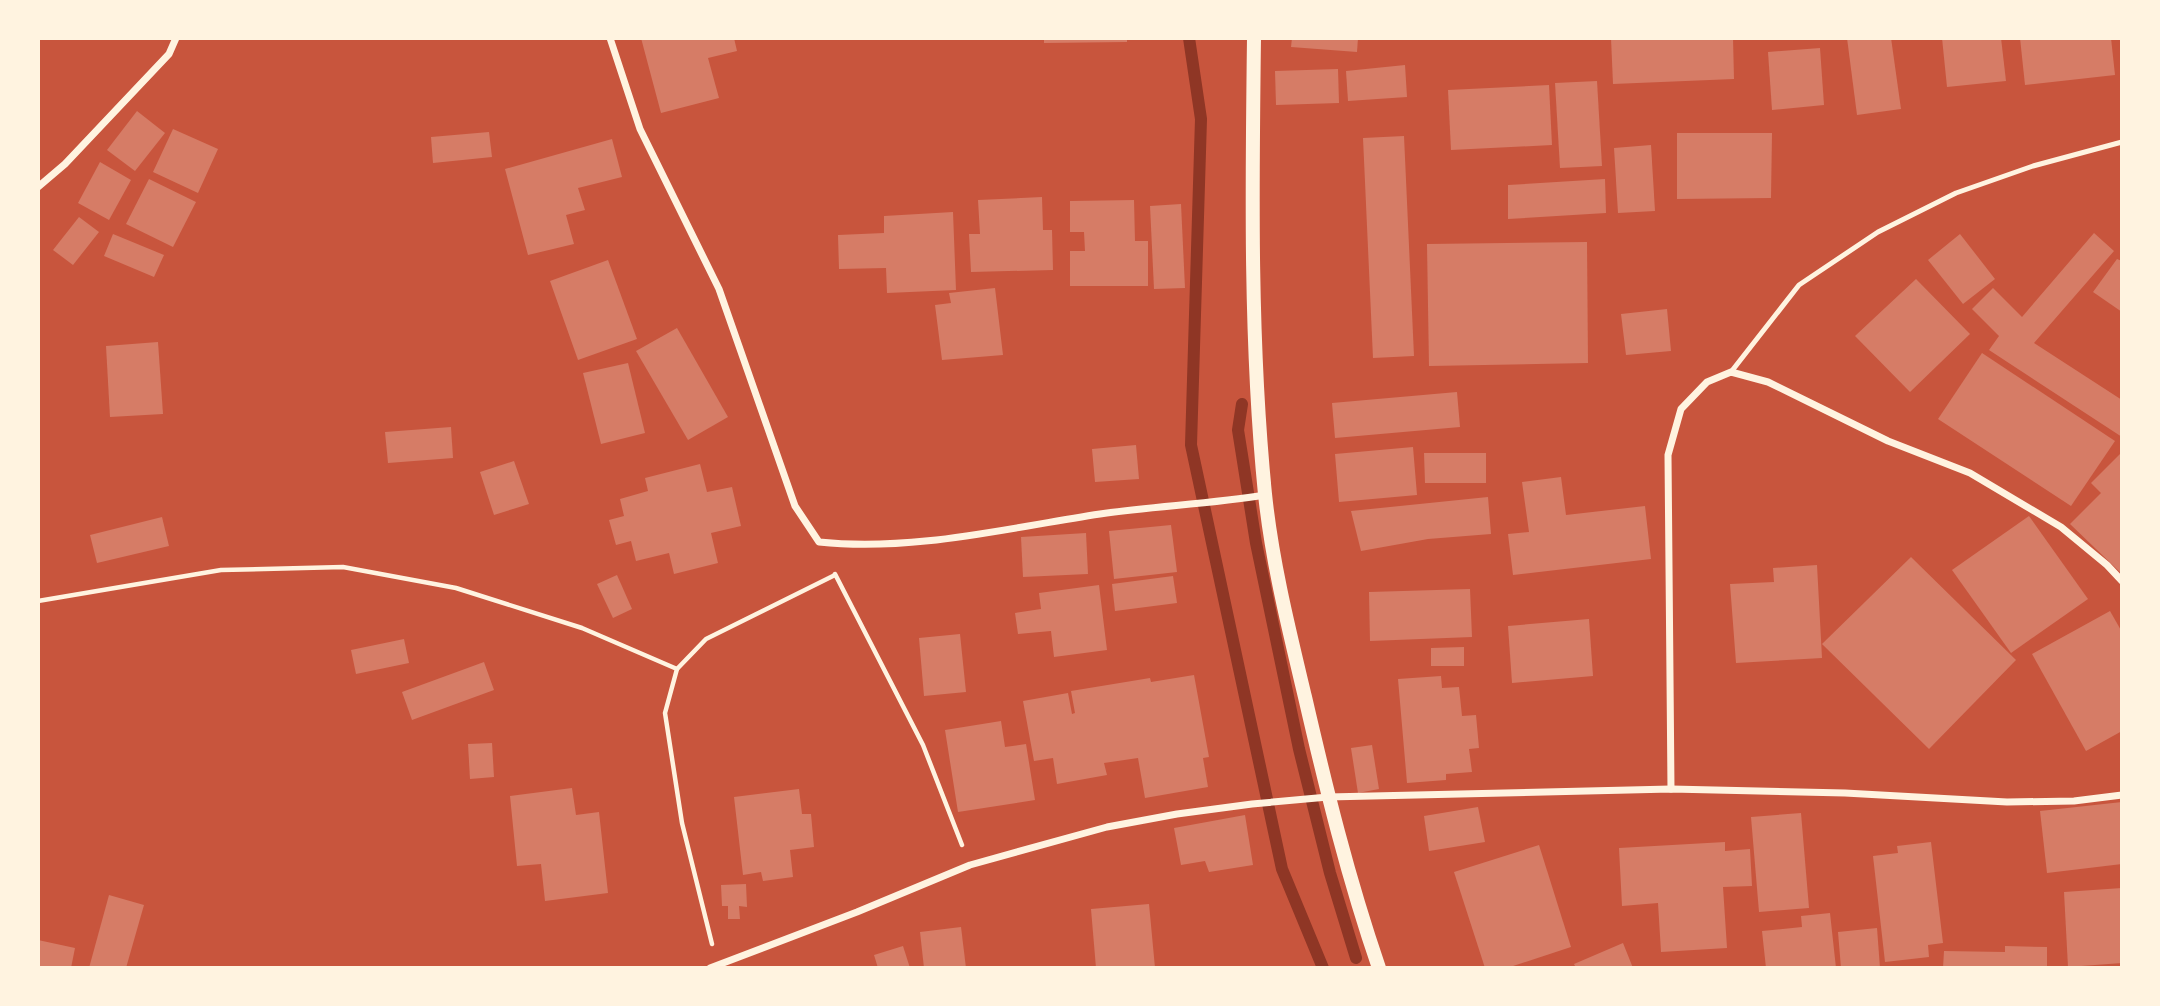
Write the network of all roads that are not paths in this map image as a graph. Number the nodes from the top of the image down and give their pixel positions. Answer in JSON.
{"nodes":[{"id":1,"x":176,"y":38,"type":"edge"},
{"id":2,"x":610,"y":38,"type":"edge"},
{"id":3,"x":1254,"y":38,"type":"edge"},
{"id":4,"x":2122,"y":142,"type":"edge"},
{"id":5,"x":38,"y":187,"type":"edge"},
{"id":6,"x":1731,"y":372,"type":"junction"},
{"id":7,"x":1265,"y":495,"type":"junction"},
{"id":8,"x":2122,"y":581,"type":"edge"},
{"id":9,"x":1671,"y":789,"type":"junction"},
{"id":10,"x":2122,"y":795,"type":"edge"},
{"id":11,"x":1328,"y":797,"type":"junction"},
{"id":12,"x":714,"y":966,"type":"edge"},
{"id":13,"x":1379,"y":968,"type":"edge"}],
"edges":[{"from":1,"to":5,"type":"street"},
{"from":2,"to":7,"type":"street"},
{"from":3,"to":7,"type":"main road"},
{"from":4,"to":6,"type":"lane"},
{"from":6,"to":8,"type":"street"},
{"from":6,"to":9,"type":"street"},
{"from":7,"to":11,"type":"main road"},
{"from":9,"to":10,"type":"street"},
{"from":9,"to":11,"type":"street"},
{"from":11,"to":12,"type":"street"},
{"from":11,"to":13,"type":"main road"}]}
